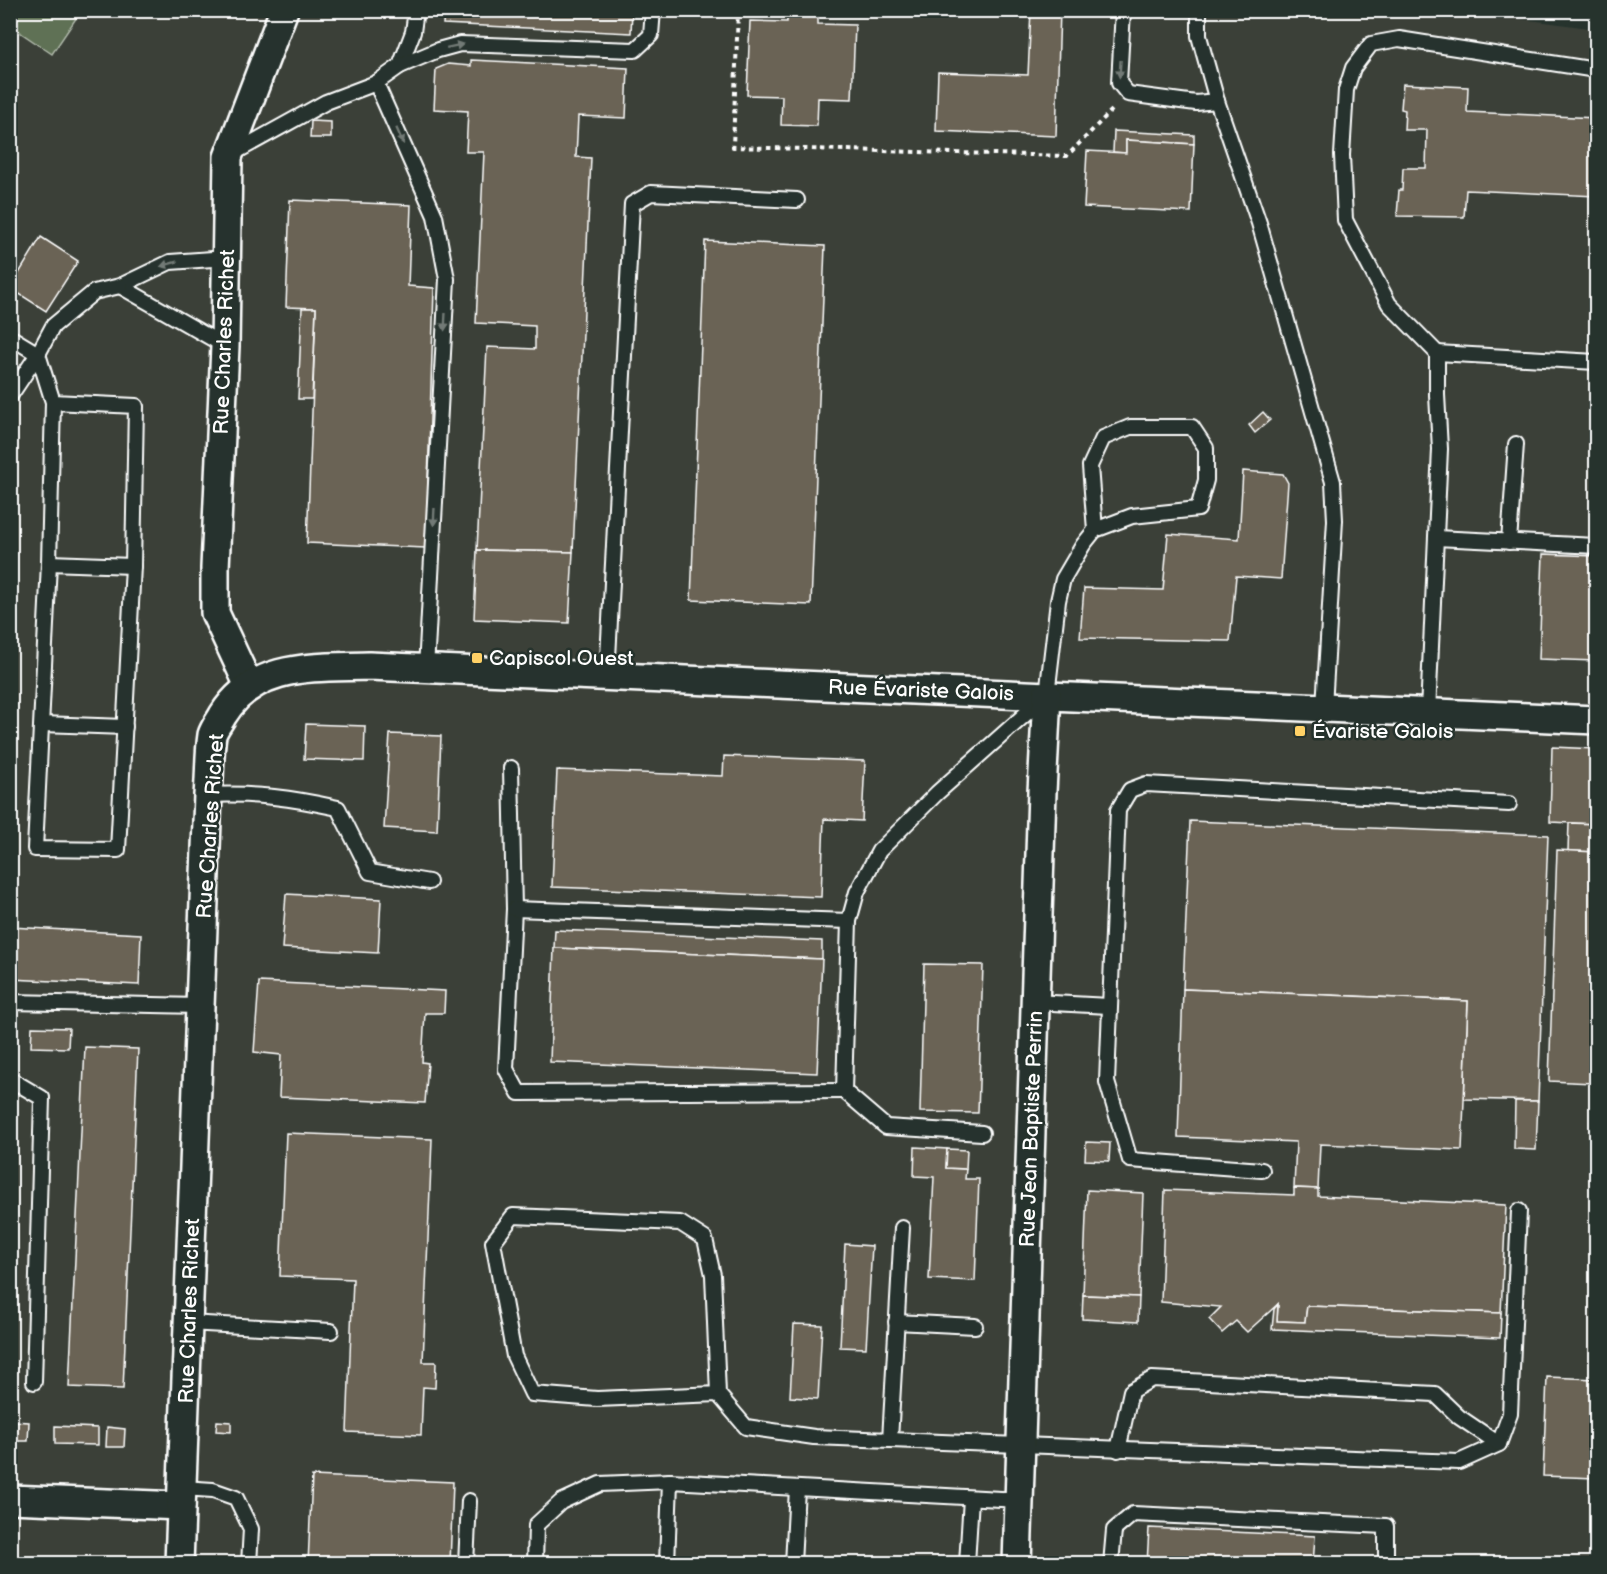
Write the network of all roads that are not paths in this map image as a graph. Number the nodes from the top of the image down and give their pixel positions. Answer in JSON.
{"nodes":[{"id":1,"x":284,"y":10,"type":"edge"},
{"id":2,"x":416,"y":10,"type":"edge"},
{"id":3,"x":653,"y":10,"type":"edge"},
{"id":4,"x":1123,"y":10,"type":"edge"},
{"id":5,"x":1199,"y":10,"type":"edge"},
{"id":6,"x":400,"y":66,"type":"junction"},
{"id":7,"x":1596,"y":70,"type":"edge"},
{"id":8,"x":376,"y":82,"type":"junction"},
{"id":9,"x":1217,"y":101,"type":"junction"},
{"id":10,"x":228,"y":157,"type":"junction"},
{"id":11,"x":797,"y":200,"type":"dead end"},
{"id":12,"x":227,"y":258,"type":"junction"},
{"id":13,"x":120,"y":286,"type":"junction"},
{"id":14,"x":10,"y":337,"type":"edge"},
{"id":15,"x":225,"y":346,"type":"junction"},
{"id":16,"x":1437,"y":353,"type":"junction"},
{"id":17,"x":38,"y":354,"type":"junction"},
{"id":18,"x":1596,"y":362,"type":"edge"},
{"id":19,"x":10,"y":396,"type":"edge"},
{"id":20,"x":53,"y":402,"type":"junction"},
{"id":21,"x":1516,"y":444,"type":"dead end"},
{"id":22,"x":1095,"y":530,"type":"junction"},
{"id":23,"x":1436,"y":538,"type":"junction"},
{"id":24,"x":1509,"y":542,"type":"junction"},
{"id":25,"x":1596,"y":546,"type":"edge"},
{"id":26,"x":50,"y":563,"type":"junction"},
{"id":27,"x":132,"y":566,"type":"junction"},
{"id":28,"x":426,"y":669,"type":"junction"},
{"id":29,"x":607,"y":677,"type":"junction"},
{"id":30,"x":249,"y":686,"type":"junction"},
{"id":31,"x":1047,"y":695,"type":"junction"},
{"id":32,"x":1324,"y":708,"type":"junction"},
{"id":33,"x":1428,"y":712,"type":"junction"},
{"id":34,"x":1596,"y":720,"type":"edge"},
{"id":35,"x":42,"y":724,"type":"junction"},
{"id":36,"x":126,"y":728,"type":"junction"},
{"id":37,"x":511,"y":768,"type":"dead end"},
{"id":38,"x":208,"y":795,"type":"junction"},
{"id":39,"x":1509,"y":804,"type":"dead end"},
{"id":40,"x":429,"y":882,"type":"dead end"},
{"id":41,"x":514,"y":909,"type":"junction"},
{"id":42,"x":849,"y":921,"type":"junction"},
{"id":43,"x":10,"y":1002,"type":"edge"},
{"id":44,"x":1034,"y":1002,"type":"junction"},
{"id":45,"x":200,"y":1006,"type":"junction"},
{"id":46,"x":1109,"y":1006,"type":"junction"},
{"id":47,"x":10,"y":1079,"type":"edge"},
{"id":48,"x":844,"y":1091,"type":"junction"},
{"id":49,"x":982,"y":1133,"type":"dead end"},
{"id":50,"x":1262,"y":1170,"type":"dead end"},
{"id":51,"x":1519,"y":1211,"type":"dead end"},
{"id":52,"x":902,"y":1228,"type":"dead end"},
{"id":53,"x":896,"y":1322,"type":"junction"},
{"id":54,"x":188,"y":1323,"type":"junction"},
{"id":55,"x":975,"y":1326,"type":"dead end"},
{"id":56,"x":331,"y":1331,"type":"dead end"},
{"id":57,"x":34,"y":1382,"type":"dead end"},
{"id":58,"x":718,"y":1394,"type":"junction"},
{"id":59,"x":890,"y":1440,"type":"junction"},
{"id":60,"x":1499,"y":1444,"type":"junction"},
{"id":61,"x":1021,"y":1446,"type":"junction"},
{"id":62,"x":1118,"y":1450,"type":"junction"},
{"id":63,"x":670,"y":1481,"type":"junction"},
{"id":64,"x":797,"y":1488,"type":"junction"},
{"id":65,"x":182,"y":1497,"type":"junction"},
{"id":66,"x":971,"y":1498,"type":"junction"},
{"id":67,"x":10,"y":1499,"type":"edge"},
{"id":68,"x":1019,"y":1500,"type":"junction"},
{"id":69,"x":469,"y":1501,"type":"dead end"},
{"id":70,"x":179,"y":1563,"type":"edge"},
{"id":71,"x":249,"y":1563,"type":"edge"},
{"id":72,"x":466,"y":1563,"type":"edge"},
{"id":73,"x":535,"y":1563,"type":"edge"},
{"id":74,"x":667,"y":1563,"type":"edge"},
{"id":75,"x":793,"y":1563,"type":"edge"},
{"id":76,"x":967,"y":1563,"type":"edge"},
{"id":77,"x":1017,"y":1563,"type":"edge"},
{"id":78,"x":1111,"y":1563,"type":"edge"},
{"id":79,"x":1386,"y":1563,"type":"edge"}],
"edges":[{"from":1,"to":10,"type":"street","name":"Rue Charles Richet"},
{"from":2,"to":6,"type":"lane"},
{"from":6,"to":3,"type":"lane","one_way":true},
{"from":4,"to":9,"type":"lane","one_way":true},
{"from":5,"to":9,"type":"lane"},
{"from":6,"to":8,"type":"lane"},
{"from":7,"to":16,"type":"lane"},
{"from":8,"to":10,"type":"lane"},
{"from":8,"to":28,"type":"lane","one_way":true},
{"from":9,"to":32,"type":"lane"},
{"from":10,"to":12,"type":"street","name":"Rue Charles Richet"},
{"from":11,"to":29,"type":"lane"},
{"from":12,"to":13,"type":"lane","one_way":true},
{"from":12,"to":15,"type":"street","name":"Rue Charles Richet"},
{"from":13,"to":15,"type":"lane"},
{"from":13,"to":17,"type":"lane"},
{"from":14,"to":17,"type":"lane"},
{"from":15,"to":30,"type":"street","name":"Rue Charles Richet"},
{"from":16,"to":18,"type":"lane"},
{"from":16,"to":23,"type":"lane"},
{"from":17,"to":19,"type":"lane"},
{"from":17,"to":20,"type":"lane"},
{"from":20,"to":26,"type":"lane"},
{"from":20,"to":27,"type":"lane"},
{"from":21,"to":24,"type":"lane"},
{"from":22,"to":22,"type":"lane"},
{"from":22,"to":31,"type":"lane"},
{"from":23,"to":24,"type":"lane"},
{"from":23,"to":33,"type":"lane"},
{"from":24,"to":25,"type":"lane"},
{"from":26,"to":27,"type":"lane"},
{"from":26,"to":35,"type":"lane"},
{"from":27,"to":36,"type":"lane"},
{"from":28,"to":29,"type":"street","name":"Rue Évariste Galois"},
{"from":28,"to":30,"type":"street","name":"Rue Évariste Galois"},
{"from":29,"to":31,"type":"street","name":"Rue Évariste Galois"},
{"from":30,"to":38,"type":"street","name":"Rue Charles Richet"},
{"from":31,"to":32,"type":"street","name":"Rue Évariste Galois"},
{"from":31,"to":42,"type":"lane"},
{"from":31,"to":44,"type":"street","name":"Rue Jean Baptiste Perrin"},
{"from":32,"to":33,"type":"street","name":"Rue Évariste Galois"},
{"from":33,"to":34,"type":"street","name":"Rue Évariste Galois"},
{"from":35,"to":36,"type":"lane"},
{"from":35,"to":36,"type":"lane"},
{"from":37,"to":41,"type":"lane"},
{"from":38,"to":40,"type":"lane"},
{"from":38,"to":45,"type":"street","name":"Rue Charles Richet"},
{"from":39,"to":46,"type":"lane"},
{"from":41,"to":42,"type":"lane"},
{"from":41,"to":48,"type":"lane"},
{"from":42,"to":48,"type":"lane"},
{"from":43,"to":45,"type":"lane"},
{"from":44,"to":46,"type":"lane"},
{"from":44,"to":61,"type":"street","name":"Rue Jean Baptiste Perrin"},
{"from":45,"to":54,"type":"street","name":"Rue Charles Richet"},
{"from":46,"to":50,"type":"lane"},
{"from":47,"to":57,"type":"lane"},
{"from":48,"to":49,"type":"lane"},
{"from":51,"to":60,"type":"lane"},
{"from":52,"to":53,"type":"lane"},
{"from":53,"to":55,"type":"lane"},
{"from":53,"to":59,"type":"lane"},
{"from":54,"to":56,"type":"lane"},
{"from":54,"to":65,"type":"street","name":"Rue Charles Richet"},
{"from":58,"to":58,"type":"lane"},
{"from":58,"to":59,"type":"lane"},
{"from":59,"to":61,"type":"lane"},
{"from":60,"to":62,"type":"lane"},
{"from":60,"to":62,"type":"lane"},
{"from":61,"to":62,"type":"lane"},
{"from":61,"to":68,"type":"street","name":"Rue Jean Baptiste Perrin"},
{"from":63,"to":64,"type":"lane"},
{"from":63,"to":73,"type":"lane"},
{"from":63,"to":74,"type":"lane"},
{"from":64,"to":66,"type":"lane"},
{"from":64,"to":75,"type":"lane"},
{"from":65,"to":67,"type":"street"},
{"from":65,"to":70,"type":"street","name":"Rue Charles Richet"},
{"from":65,"to":71,"type":"lane"},
{"from":66,"to":68,"type":"lane"},
{"from":66,"to":76,"type":"lane"},
{"from":68,"to":77,"type":"street","name":"Rue Jean Baptiste Perrin"},
{"from":69,"to":72,"type":"lane"},
{"from":78,"to":79,"type":"lane"}]}
